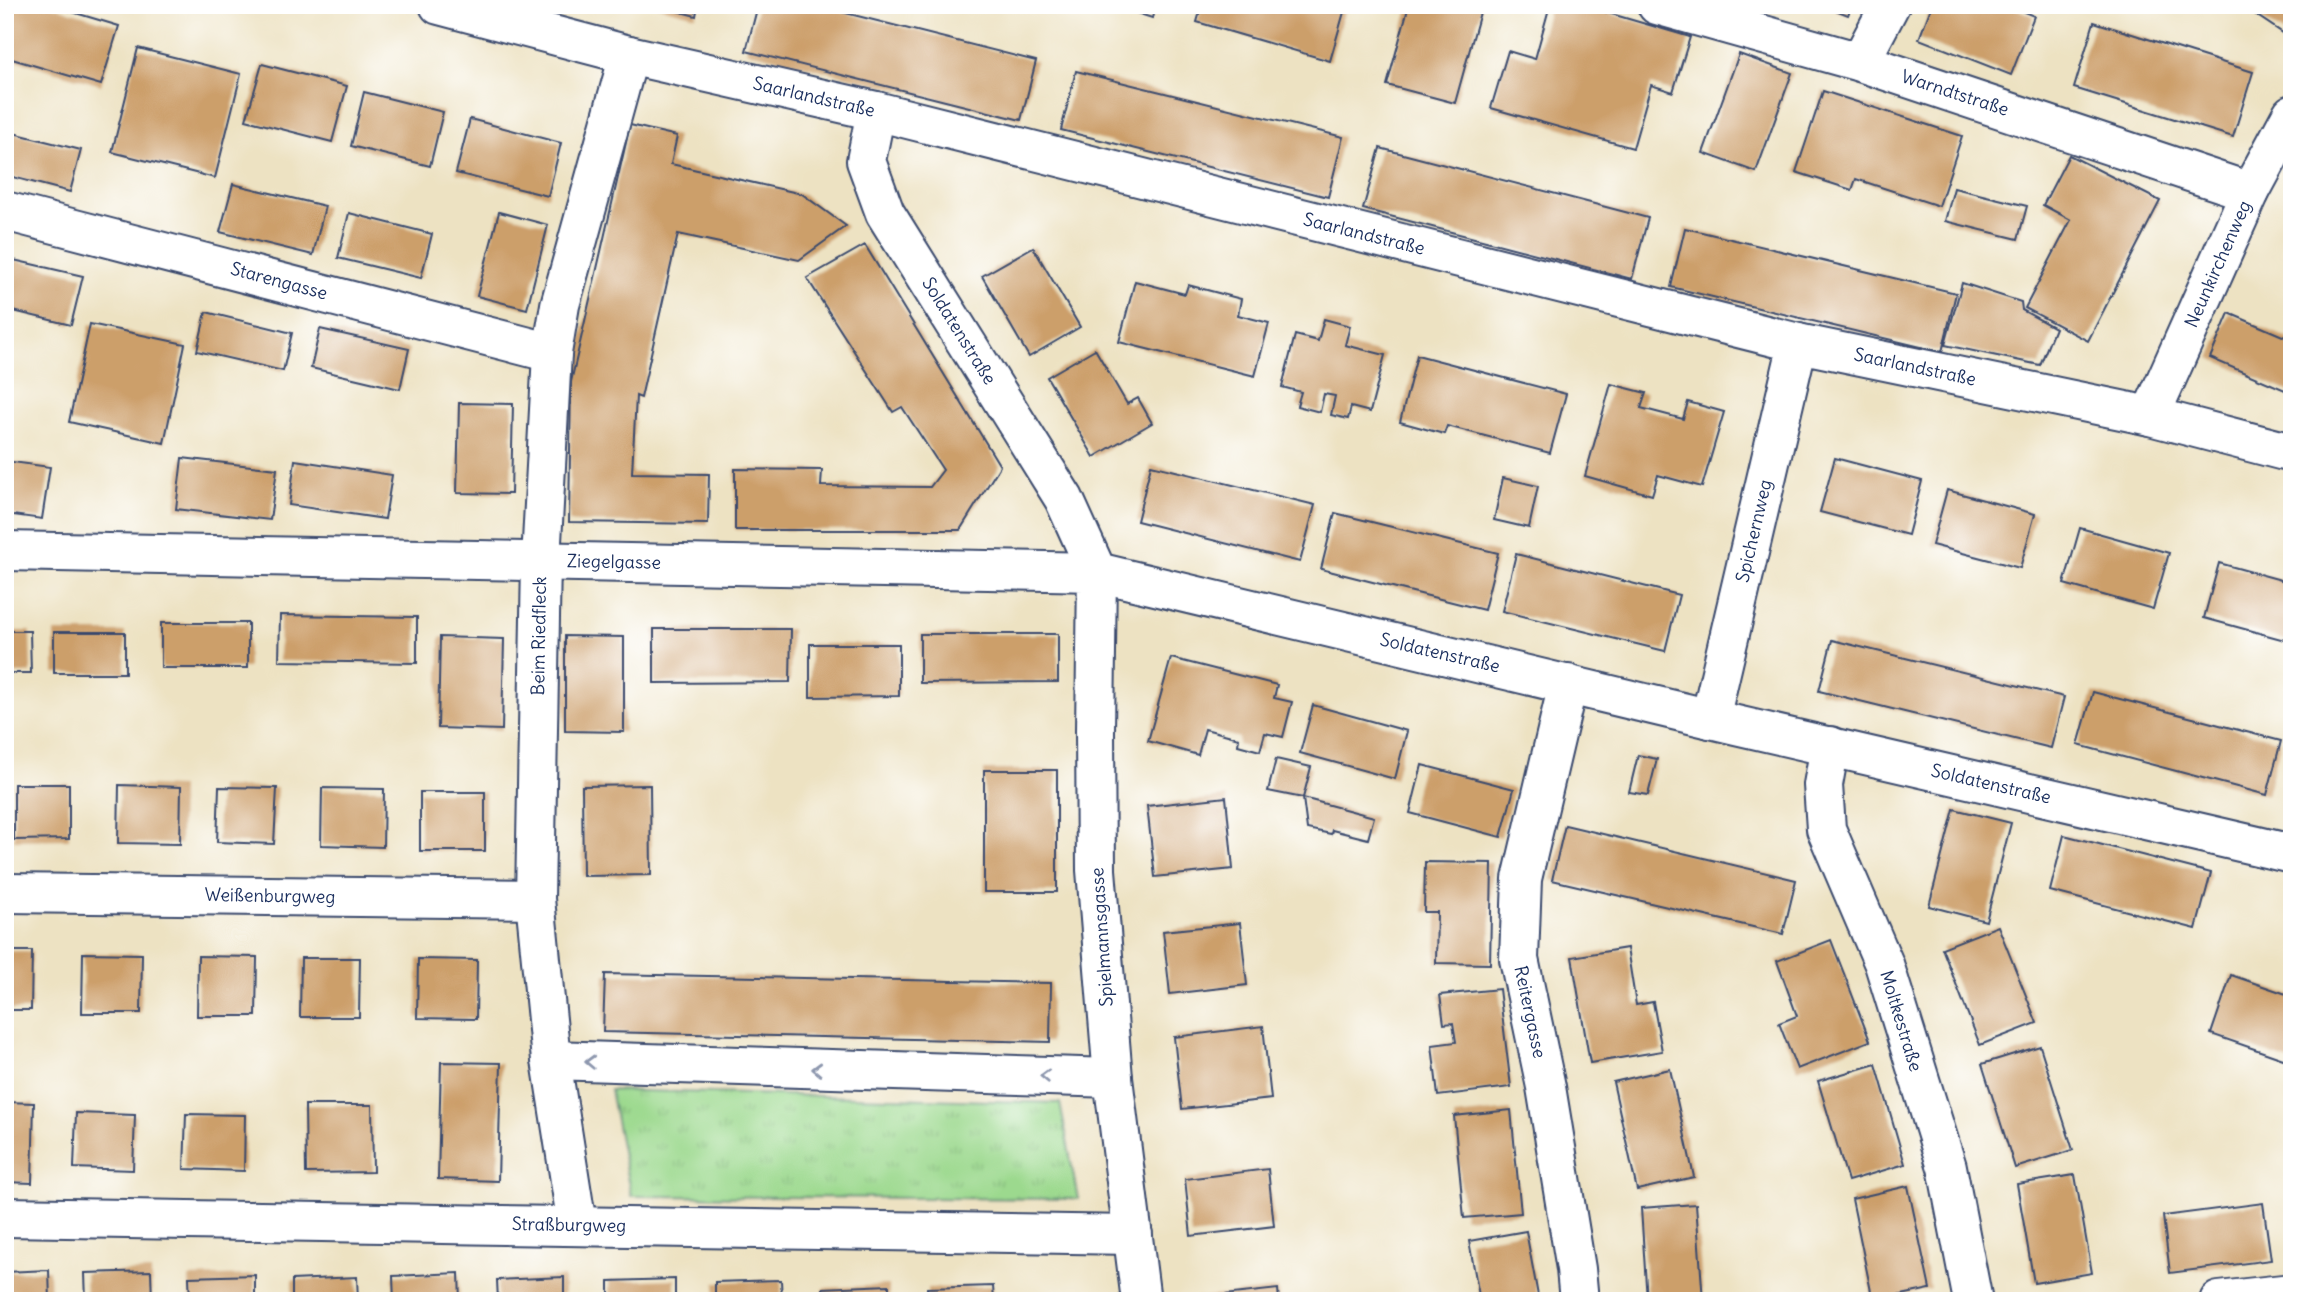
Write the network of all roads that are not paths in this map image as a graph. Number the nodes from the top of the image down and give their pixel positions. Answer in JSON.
{"nodes":[{"id":1,"x":439,"y":5,"type":"edge"},
{"id":2,"x":1657,"y":5,"type":"edge"},
{"id":3,"x":1890,"y":5,"type":"edge"},
{"id":4,"x":629,"y":55,"type":"junction"},
{"id":5,"x":1860,"y":62,"type":"junction"},
{"id":6,"x":876,"y":111,"type":"junction"},
{"id":7,"x":2292,"y":114,"type":"edge"},
{"id":8,"x":2250,"y":192,"type":"junction"},
{"id":9,"x":5,"y":211,"type":"edge"},
{"id":10,"x":1798,"y":343,"type":"junction"},
{"id":11,"x":552,"y":353,"type":"junction"},
{"id":12,"x":2150,"y":416,"type":"junction"},
{"id":13,"x":2292,"y":453,"type":"edge"},
{"id":14,"x":5,"y":551,"type":"edge"},
{"id":15,"x":541,"y":561,"type":"junction"},
{"id":16,"x":1097,"y":572,"type":"junction"},
{"id":17,"x":1568,"y":684,"type":"junction"},
{"id":18,"x":1710,"y":719,"type":"junction"},
{"id":19,"x":1830,"y":746,"type":"junction"},
{"id":20,"x":2292,"y":854,"type":"edge"},
{"id":21,"x":5,"y":893,"type":"edge"},
{"id":22,"x":535,"y":899,"type":"junction"},
{"id":23,"x":551,"y":1060,"type":"junction"},
{"id":24,"x":1113,"y":1078,"type":"junction"},
{"id":25,"x":5,"y":1217,"type":"edge"},
{"id":26,"x":577,"y":1225,"type":"junction"},
{"id":27,"x":1133,"y":1235,"type":"junction"},
{"id":28,"x":2292,"y":1293,"type":"edge"},
{"id":29,"x":1141,"y":1301,"type":"edge"},
{"id":30,"x":1579,"y":1301,"type":"edge"},
{"id":31,"x":1973,"y":1301,"type":"edge"},
{"id":32,"x":2219,"y":1301,"type":"edge"}],
"edges":[{"from":1,"to":4,"type":"street","name":"Saarlandstraße"},
{"from":2,"to":5,"type":"street","name":"Warndtstraße"},
{"from":3,"to":5,"type":"street"},
{"from":4,"to":6,"type":"street","name":"Saarlandstraße"},
{"from":4,"to":11,"type":"street","name":"Beim Riedfleck"},
{"from":5,"to":8,"type":"street","name":"Warndtstraße"},
{"from":6,"to":10,"type":"street","name":"Saarlandstraße"},
{"from":6,"to":16,"type":"street","name":"Soldatenstraße"},
{"from":7,"to":8,"type":"street","name":"Neunkirchenweg"},
{"from":8,"to":12,"type":"street","name":"Neunkirchenweg"},
{"from":9,"to":11,"type":"street","name":"Starengasse"},
{"from":10,"to":12,"type":"street","name":"Saarlandstraße"},
{"from":10,"to":18,"type":"street","name":"Spichernweg"},
{"from":11,"to":15,"type":"street","name":"Beim Riedfleck"},
{"from":12,"to":13,"type":"street","name":"Saarlandstraße"},
{"from":14,"to":15,"type":"street","name":"Ziegelgasse"},
{"from":15,"to":16,"type":"street","name":"Ziegelgasse"},
{"from":15,"to":22,"type":"street","name":"Beim Riedfleck"},
{"from":16,"to":17,"type":"street","name":"Soldatenstraße"},
{"from":16,"to":24,"type":"street","name":"Spielmannsgasse"},
{"from":17,"to":18,"type":"street","name":"Soldatenstraße"},
{"from":17,"to":30,"type":"street","name":"Reitergasse"},
{"from":18,"to":19,"type":"street","name":"Soldatenstraße"},
{"from":19,"to":20,"type":"street","name":"Soldatenstraße"},
{"from":19,"to":31,"type":"street","name":"Moltkestraße"},
{"from":21,"to":22,"type":"street","name":"Weißenburgweg"},
{"from":22,"to":23,"type":"street","name":"Beim Riedfleck"},
{"from":24,"to":23,"type":"street","one_way":true},
{"from":23,"to":26,"type":"street","name":"Beim Riedfleck"},
{"from":24,"to":27,"type":"street","name":"Spielmannsgasse"},
{"from":25,"to":26,"type":"street","name":"Straßburgweg"},
{"from":26,"to":27,"type":"street","name":"Straßburgweg"},
{"from":27,"to":29,"type":"street","name":"Spielmannsgasse"},
{"from":28,"to":32,"type":"street"}]}
